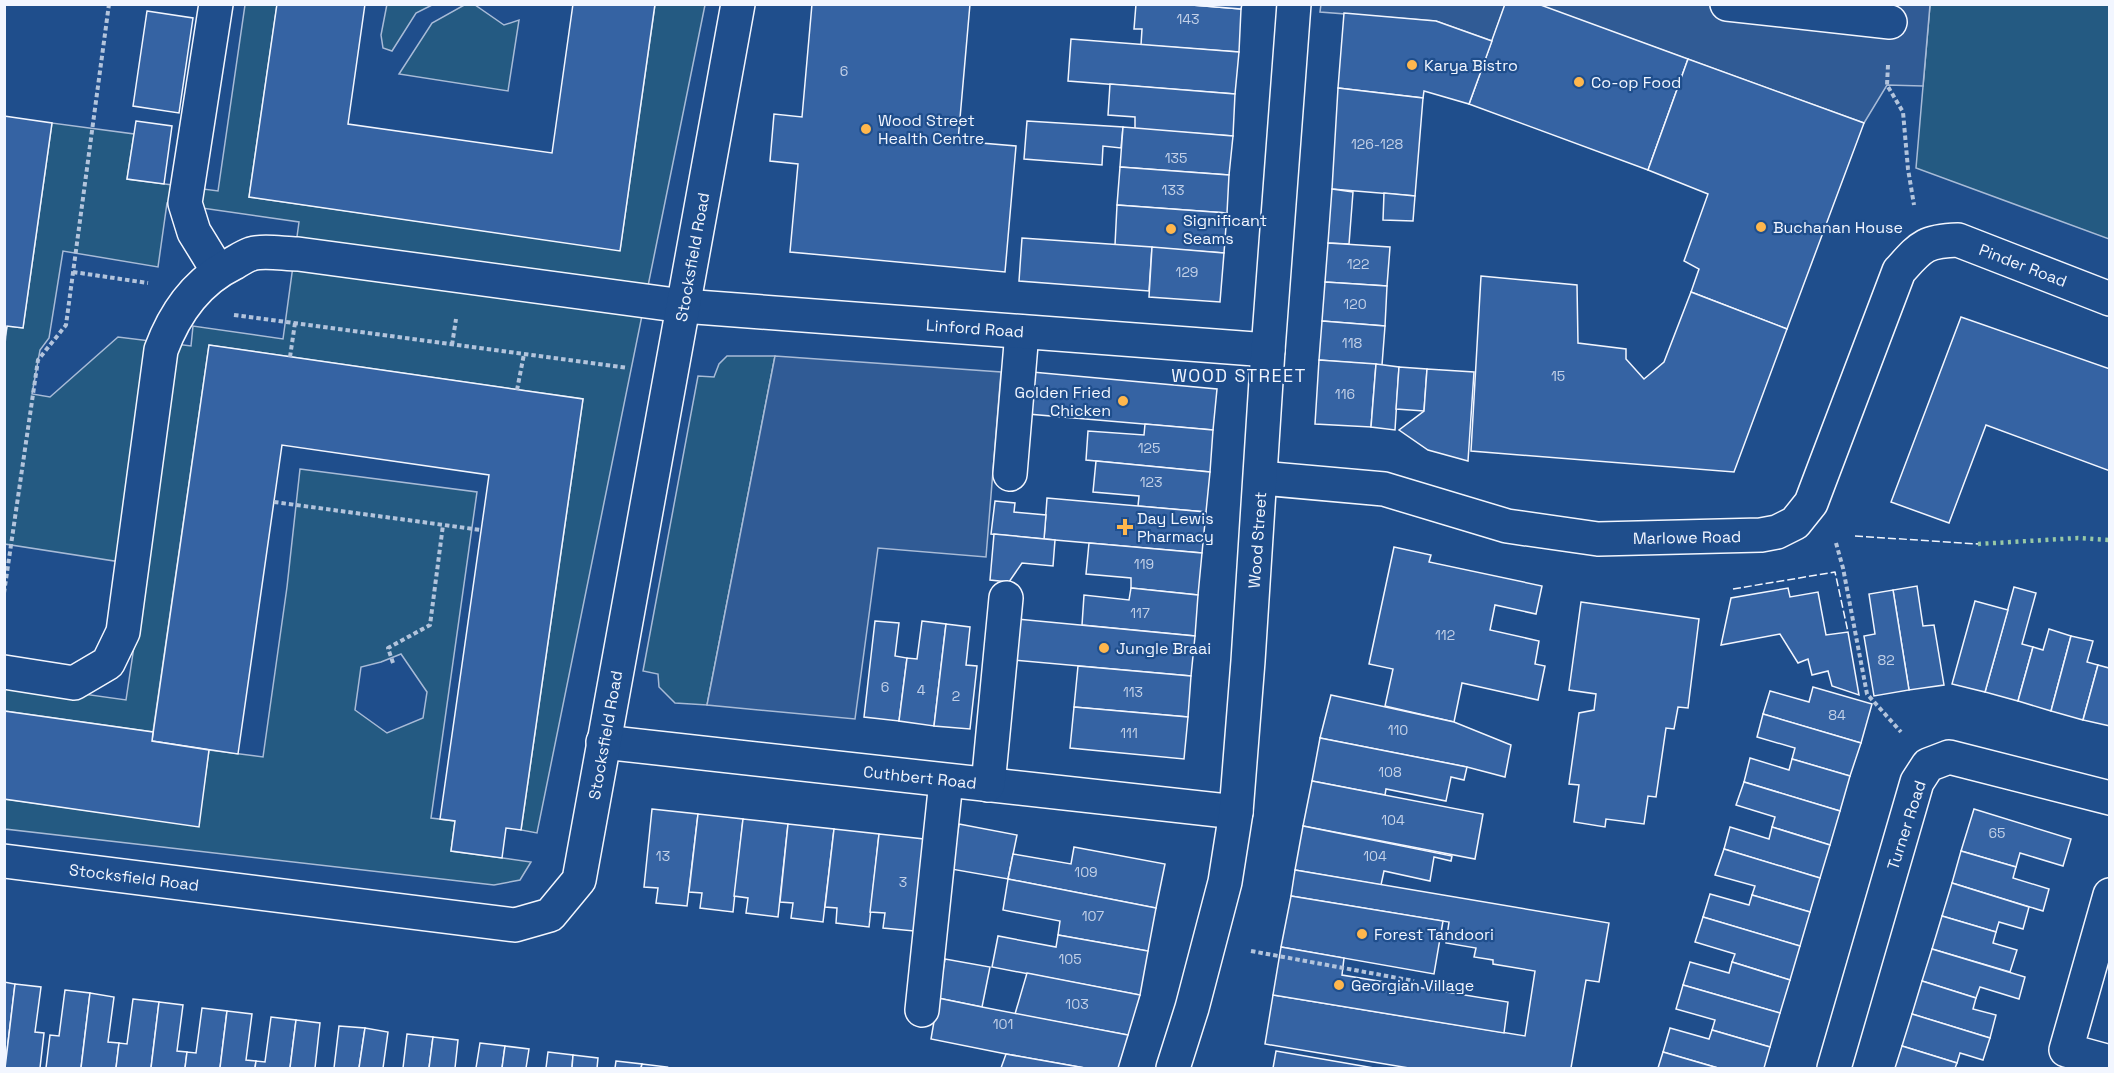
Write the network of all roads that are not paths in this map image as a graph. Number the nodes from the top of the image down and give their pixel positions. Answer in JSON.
{"nodes":[{"id":1,"x":216,"y":4,"type":"edge"},
{"id":2,"x":738,"y":4,"type":"edge"},
{"id":3,"x":1294,"y":4,"type":"edge"},
{"id":4,"x":1727,"y":4,"type":"edge"},
{"id":5,"x":1890,"y":22,"type":"road end"},
{"id":6,"x":1929,"y":244,"type":"joint"},
{"id":7,"x":218,"y":270,"type":"junction"},
{"id":8,"x":2109,"y":299,"type":"edge"},
{"id":9,"x":683,"y":306,"type":"junction"},
{"id":10,"x":1022,"y":332,"type":"junction"},
{"id":11,"x":1268,"y":350,"type":"junction"},
{"id":12,"x":1010,"y":474,"type":"dead end"},
{"id":13,"x":1261,"y":478,"type":"junction"},
{"id":14,"x":1006,"y":598,"type":"dead end"},
{"id":15,"x":4,"y":672,"type":"edge"},
{"id":16,"x":603,"y":742,"type":"junction"},
{"id":17,"x":946,"y":781,"type":"junction"},
{"id":18,"x":988,"y":785,"type":"junction"},
{"id":19,"x":2109,"y":798,"type":"edge"},
{"id":20,"x":1236,"y":812,"type":"junction"},
{"id":21,"x":4,"y":861,"type":"edge"},
{"id":22,"x":2109,"y":895,"type":"edge"},
{"id":23,"x":922,"y":1010,"type":"dead end"},
{"id":24,"x":2109,"y":1062,"type":"edge"},
{"id":25,"x":1173,"y":1068,"type":"edge"},
{"id":26,"x":1834,"y":1068,"type":"edge"}],
"edges":[{"from":1,"to":7,"type":"street"},
{"from":2,"to":9,"type":"street","name":"Stocksfield Road"},
{"from":3,"to":11,"type":"street","name":"Wood Street"},
{"from":4,"to":5,"type":"street"},
{"from":6,"to":8,"type":"street","name":"Pinder Road"},
{"from":6,"to":13,"type":"street","name":"Marlowe Road"},
{"from":7,"to":9,"type":"street","name":"Linford Road"},
{"from":7,"to":15,"type":"street","name":"Linford Road"},
{"from":9,"to":10,"type":"street","name":"Linford Road"},
{"from":9,"to":16,"type":"street","name":"Stocksfield Road"},
{"from":10,"to":11,"type":"street","name":"Linford Road"},
{"from":10,"to":12,"type":"street"},
{"from":11,"to":13,"type":"street","name":"Wood Street"},
{"from":13,"to":20,"type":"street","name":"Wood Street"},
{"from":14,"to":18,"type":"street"},
{"from":16,"to":17,"type":"street","name":"Cuthbert Road"},
{"from":16,"to":21,"type":"street","name":"Stocksfield Road"},
{"from":17,"to":18,"type":"street","name":"Cuthbert Road"},
{"from":17,"to":23,"type":"street"},
{"from":18,"to":20,"type":"street","name":"Cuthbert Road"},
{"from":19,"to":26,"type":"street","name":"Turner Road"},
{"from":20,"to":25,"type":"street","name":"Wood Street"},
{"from":22,"to":24,"type":"street"}]}
